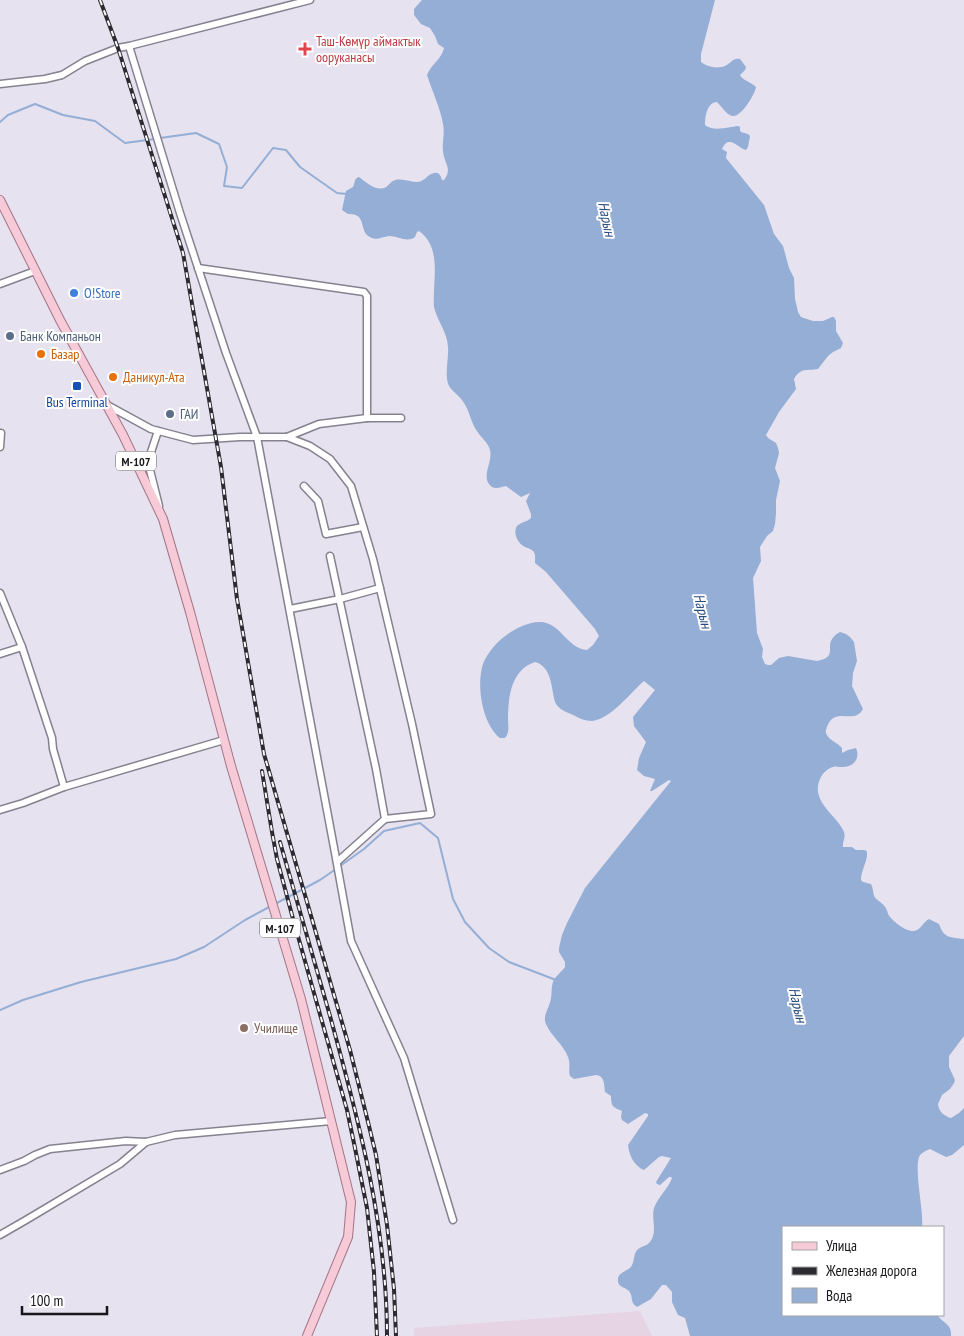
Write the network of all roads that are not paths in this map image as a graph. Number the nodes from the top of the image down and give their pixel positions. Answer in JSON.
{"nodes":[{"id":1,"x":306,"y":1,"type":"edge"},
{"id":2,"x":129,"y":46,"type":"junction"},
{"id":3,"x":0,"y":84,"type":"edge"},
{"id":4,"x":0,"y":200,"type":"edge"},
{"id":5,"x":198,"y":268,"type":"junction"},
{"id":6,"x":35,"y":271,"type":"junction"},
{"id":7,"x":0,"y":284,"type":"edge"},
{"id":8,"x":107,"y":405,"type":"junction"},
{"id":9,"x":367,"y":418,"type":"junction"},
{"id":10,"x":401,"y":418,"type":"dead end"},
{"id":11,"x":158,"y":430,"type":"junction"},
{"id":12,"x":1,"y":433,"type":"edge"},
{"id":13,"x":257,"y":437,"type":"junction"},
{"id":14,"x":287,"y":437,"type":"junction"},
{"id":15,"x":0,"y":447,"type":"edge"},
{"id":16,"x":304,"y":486,"type":"dead end"},
{"id":17,"x":163,"y":519,"type":"junction"},
{"id":18,"x":363,"y":527,"type":"junction"},
{"id":19,"x":330,"y":556,"type":"dead end"},
{"id":20,"x":380,"y":588,"type":"junction"},
{"id":21,"x":0,"y":593,"type":"edge"},
{"id":22,"x":340,"y":599,"type":"junction"},
{"id":23,"x":290,"y":609,"type":"junction"},
{"id":24,"x":22,"y":647,"type":"junction"},
{"id":25,"x":0,"y":654,"type":"edge"},
{"id":26,"x":224,"y":740,"type":"junction"},
{"id":27,"x":64,"y":788,"type":"junction"},
{"id":28,"x":0,"y":810,"type":"edge"},
{"id":29,"x":385,"y":819,"type":"junction"},
{"id":30,"x":337,"y":862,"type":"junction"},
{"id":31,"x":331,"y":1121,"type":"junction"},
{"id":32,"x":146,"y":1142,"type":"junction"},
{"id":33,"x":0,"y":1170,"type":"edge"},
{"id":34,"x":453,"y":1220,"type":"dead end"},
{"id":35,"x":0,"y":1234,"type":"edge"},
{"id":36,"x":307,"y":1336,"type":"edge"}],
"edges":[{"from":1,"to":2,"type":"street"},
{"from":2,"to":3,"type":"street"},
{"from":2,"to":5,"type":"street"},
{"from":4,"to":6,"type":"main road","number":"М-107"},
{"from":5,"to":9,"type":"street"},
{"from":5,"to":13,"type":"street"},
{"from":6,"to":7,"type":"street"},
{"from":6,"to":8,"type":"main road","number":"М-107"},
{"from":8,"to":11,"type":"street"},
{"from":8,"to":17,"type":"main road","number":"М-107"},
{"from":9,"to":10,"type":"street"},
{"from":9,"to":14,"type":"street"},
{"from":11,"to":13,"type":"street"},
{"from":11,"to":17,"type":"street"},
{"from":12,"to":15,"type":"street"},
{"from":13,"to":14,"type":"street"},
{"from":13,"to":23,"type":"street"},
{"from":14,"to":18,"type":"street"},
{"from":16,"to":18,"type":"street"},
{"from":17,"to":26,"type":"main road","number":"М-107"},
{"from":18,"to":20,"type":"street"},
{"from":19,"to":22,"type":"street"},
{"from":20,"to":22,"type":"street"},
{"from":20,"to":29,"type":"street"},
{"from":21,"to":24,"type":"street"},
{"from":22,"to":23,"type":"street"},
{"from":22,"to":29,"type":"street"},
{"from":23,"to":30,"type":"street"},
{"from":24,"to":25,"type":"street"},
{"from":24,"to":27,"type":"street"},
{"from":26,"to":27,"type":"street"},
{"from":26,"to":31,"type":"main road","number":"М-107"},
{"from":27,"to":28,"type":"street"},
{"from":29,"to":30,"type":"street"},
{"from":30,"to":34,"type":"street"},
{"from":31,"to":32,"type":"street"},
{"from":31,"to":36,"type":"main road","number":"М-107"},
{"from":32,"to":33,"type":"street"},
{"from":32,"to":35,"type":"street"}]}
